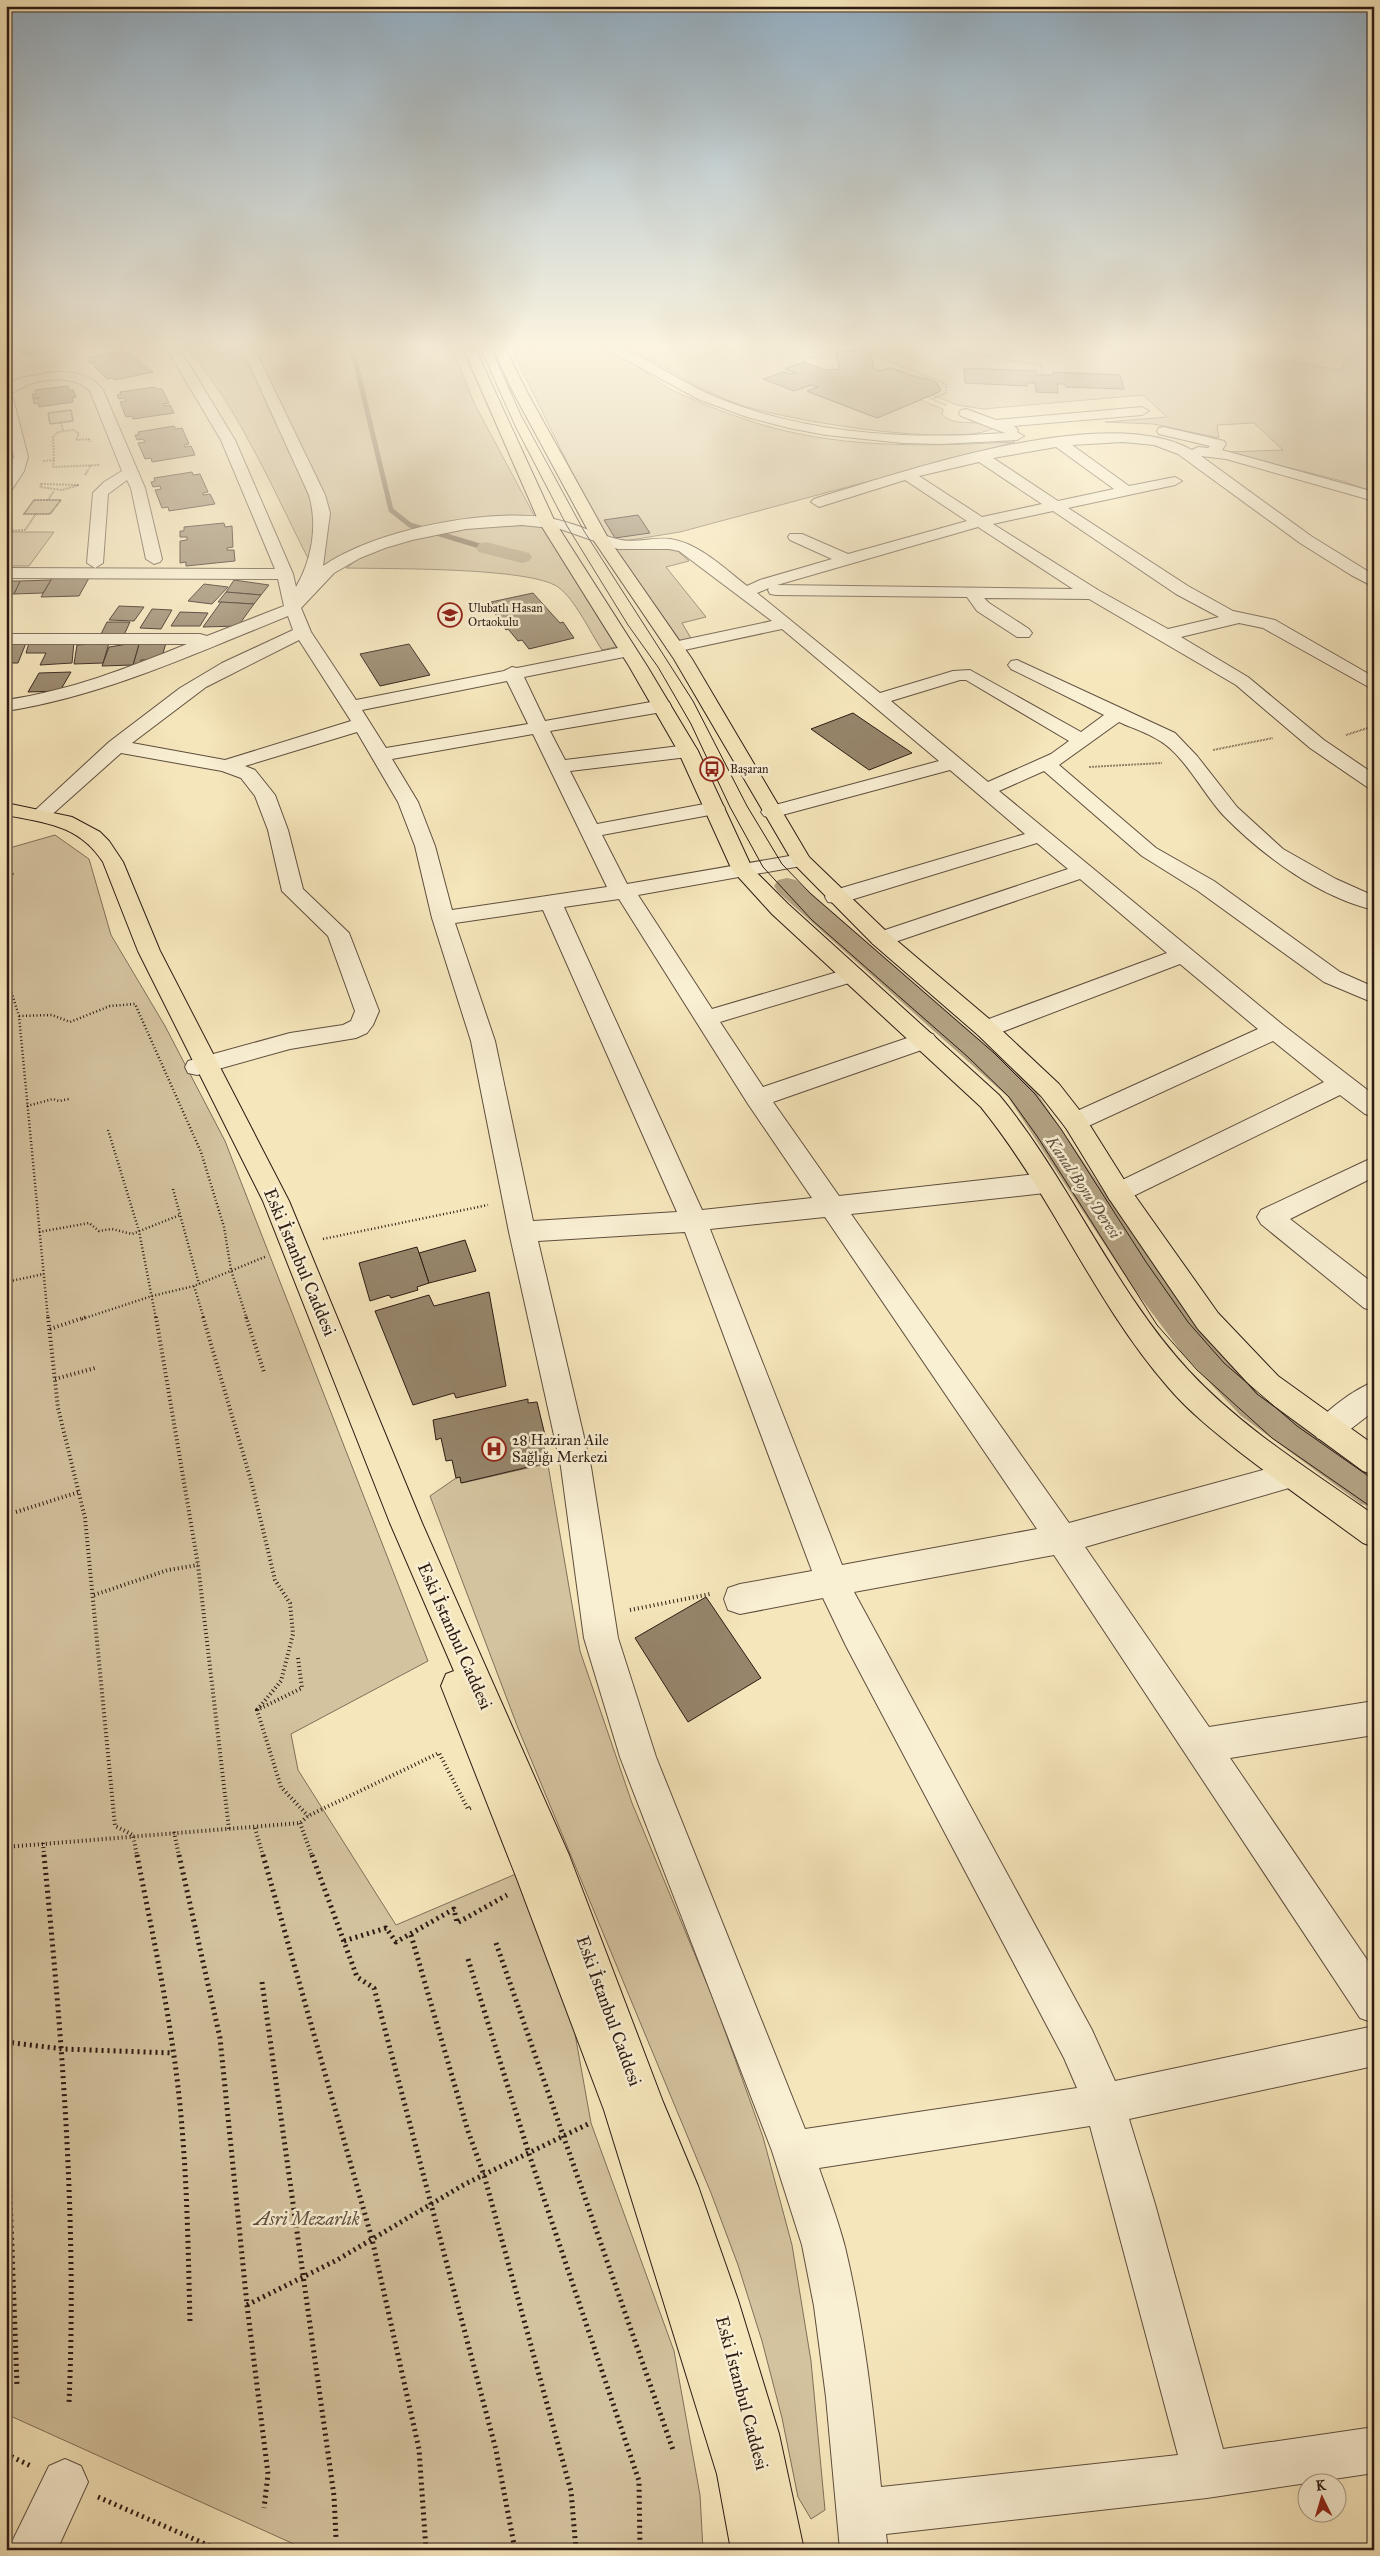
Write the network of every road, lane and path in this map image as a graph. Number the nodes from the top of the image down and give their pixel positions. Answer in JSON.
{"nodes":[{"id":1,"x":17,"y":467,"type":"edge"},
{"id":2,"x":90,"y":467,"type":"edge"},
{"id":3,"x":128,"y":467,"type":"edge"},
{"id":4,"x":240,"y":467,"type":"edge"},
{"id":5,"x":304,"y":467,"type":"edge"},
{"id":6,"x":522,"y":467,"type":"edge"},
{"id":7,"x":561,"y":467,"type":"edge"},
{"id":8,"x":942,"y":467,"type":"edge"},
{"id":9,"x":997,"y":467,"type":"edge"},
{"id":10,"x":1094,"y":467,"type":"edge"},
{"id":11,"x":1206,"y":467,"type":"edge"},
{"id":12,"x":1270,"y":467,"type":"edge"},
{"id":13,"x":130,"y":472,"type":"junction"},
{"id":14,"x":908,"y":475,"type":"junction"},
{"id":15,"x":1175,"y":481,"type":"dead end"},
{"id":16,"x":79,"y":484,"type":"junction"},
{"id":17,"x":6,"y":488,"type":"edge"},
{"id":18,"x":54,"y":491,"type":"junction"},
{"id":19,"x":1128,"y":492,"type":"junction"},
{"id":20,"x":1374,"y":497,"type":"edge"},
{"id":21,"x":48,"y":500,"type":"junction"},
{"id":22,"x":819,"y":502,"type":"dead end"},
{"id":23,"x":1054,"y":506,"type":"junction"},
{"id":24,"x":36,"y":514,"type":"junction"},
{"id":25,"x":547,"y":522,"type":"junction"},
{"id":26,"x":979,"y":522,"type":"junction"},
{"id":27,"x":6,"y":531,"type":"edge"},
{"id":28,"x":796,"y":536,"type":"dead end"},
{"id":29,"x":600,"y":538,"type":"junction"},
{"id":30,"x":154,"y":559,"type":"dead end"},
{"id":31,"x":847,"y":560,"type":"junction"},
{"id":32,"x":95,"y":563,"type":"dead end"},
{"id":33,"x":6,"y":574,"type":"edge"},
{"id":34,"x":285,"y":574,"type":"junction"},
{"id":35,"x":1374,"y":582,"type":"edge"},
{"id":36,"x":747,"y":592,"type":"junction"},
{"id":37,"x":970,"y":592,"type":"junction"},
{"id":38,"x":1092,"y":594,"type":"junction"},
{"id":39,"x":296,"y":615,"type":"junction"},
{"id":40,"x":1237,"y":618,"type":"junction"},
{"id":41,"x":785,"y":623,"type":"junction"},
{"id":42,"x":1023,"y":633,"type":"dead end"},
{"id":43,"x":1166,"y":635,"type":"junction"},
{"id":44,"x":6,"y":639,"type":"edge"},
{"id":45,"x":218,"y":639,"type":"junction"},
{"id":46,"x":675,"y":647,"type":"junction"},
{"id":47,"x":628,"y":651,"type":"junction"},
{"id":48,"x":1017,"y":665,"type":"dead end"},
{"id":49,"x":512,"y":672,"type":"junction"},
{"id":50,"x":1374,"y":685,"type":"edge"},
{"id":51,"x":876,"y":700,"type":"junction"},
{"id":52,"x":6,"y":706,"type":"edge"},
{"id":53,"x":662,"y":706,"type":"junction"},
{"id":54,"x":356,"y":715,"type":"junction"},
{"id":55,"x":1116,"y":715,"type":"junction"},
{"id":56,"x":539,"y":728,"type":"junction"},
{"id":57,"x":1305,"y":732,"type":"junction"},
{"id":58,"x":1082,"y":741,"type":"junction"},
{"id":59,"x":116,"y":746,"type":"junction"},
{"id":60,"x":688,"y":751,"type":"junction"},
{"id":61,"x":381,"y":755,"type":"junction"},
{"id":62,"x":1188,"y":758,"type":"junction"},
{"id":63,"x":954,"y":763,"type":"junction"},
{"id":64,"x":1047,"y":764,"type":"junction"},
{"id":65,"x":226,"y":766,"type":"junction"},
{"id":66,"x":558,"y":767,"type":"junction"},
{"id":67,"x":1374,"y":783,"type":"edge"},
{"id":68,"x":986,"y":790,"type":"junction"},
{"id":69,"x":715,"y":808,"type":"junction"},
{"id":70,"x":6,"y":809,"type":"edge"},
{"id":71,"x":771,"y":812,"type":"junction"},
{"id":72,"x":40,"y":814,"type":"junction"},
{"id":73,"x":6,"y":819,"type":"edge"},
{"id":74,"x":590,"y":831,"type":"junction"},
{"id":75,"x":1042,"y":835,"type":"junction"},
{"id":76,"x":772,"y":865,"type":"junction"},
{"id":77,"x":1084,"y":871,"type":"junction"},
{"id":78,"x":6,"y":874,"type":"edge"},
{"id":79,"x":15,"y":874,"type":"dead end"},
{"id":80,"x":622,"y":892,"type":"junction"},
{"id":81,"x":836,"y":897,"type":"junction"},
{"id":82,"x":551,"y":903,"type":"junction"},
{"id":83,"x":1374,"y":904,"type":"edge"},
{"id":84,"x":443,"y":918,"type":"junction"},
{"id":85,"x":881,"y":939,"type":"junction"},
{"id":86,"x":1184,"y":955,"type":"junction"},
{"id":87,"x":851,"y":976,"type":"junction"},
{"id":88,"x":6,"y":982,"type":"edge"},
{"id":89,"x":1374,"y":996,"type":"edge"},
{"id":90,"x":19,"y":1016,"type":"junction"},
{"id":91,"x":707,"y":1018,"type":"junction"},
{"id":92,"x":986,"y":1029,"type":"junction"},
{"id":93,"x":1275,"y":1032,"type":"junction"},
{"id":94,"x":925,"y":1040,"type":"junction"},
{"id":95,"x":203,"y":1066,"type":"junction"},
{"id":96,"x":1343,"y":1083,"type":"junction"},
{"id":97,"x":757,"y":1098,"type":"junction"},
{"id":98,"x":69,"y":1099,"type":"dead end"},
{"id":99,"x":27,"y":1106,"type":"junction"},
{"id":100,"x":1374,"y":1108,"type":"edge"},
{"id":101,"x":1075,"y":1122,"type":"junction"},
{"id":102,"x":108,"y":1130,"type":"dead end"},
{"id":103,"x":1374,"y":1166,"type":"edge"},
{"id":104,"x":1045,"y":1183,"type":"junction"},
{"id":105,"x":173,"y":1189,"type":"dead end"},
{"id":106,"x":1119,"y":1193,"type":"junction"},
{"id":107,"x":516,"y":1199,"type":"junction"},
{"id":108,"x":834,"y":1206,"type":"junction"},
{"id":109,"x":180,"y":1215,"type":"junction"},
{"id":110,"x":694,"y":1221,"type":"junction"},
{"id":111,"x":139,"y":1231,"type":"junction"},
{"id":112,"x":39,"y":1232,"type":"junction"},
{"id":113,"x":522,"y":1232,"type":"junction"},
{"id":114,"x":289,"y":1248,"type":"junction"},
{"id":115,"x":231,"y":1270,"type":"junction"},
{"id":116,"x":44,"y":1274,"type":"junction"},
{"id":117,"x":6,"y":1282,"type":"edge"},
{"id":118,"x":197,"y":1285,"type":"junction"},
{"id":119,"x":152,"y":1296,"type":"junction"},
{"id":120,"x":1374,"y":1300,"type":"edge"},
{"id":121,"x":50,"y":1329,"type":"junction"},
{"id":122,"x":95,"y":1368,"type":"dead end"},
{"id":123,"x":264,"y":1372,"type":"dead end"},
{"id":124,"x":55,"y":1380,"type":"junction"},
{"id":125,"x":1374,"y":1394,"type":"edge"},
{"id":126,"x":1328,"y":1429,"type":"junction"},
{"id":127,"x":1374,"y":1462,"type":"edge"},
{"id":128,"x":1292,"y":1475,"type":"junction"},
{"id":129,"x":79,"y":1492,"type":"junction"},
{"id":130,"x":16,"y":1512,"type":"dead end"},
{"id":131,"x":1374,"y":1532,"type":"edge"},
{"id":132,"x":1062,"y":1539,"type":"junction"},
{"id":133,"x":198,"y":1565,"type":"junction"},
{"id":134,"x":832,"y":1582,"type":"junction"},
{"id":135,"x":94,"y":1595,"type":"junction"},
{"id":136,"x":728,"y":1596,"type":"joint"},
{"id":137,"x":598,"y":1617,"type":"junction"},
{"id":138,"x":298,"y":1658,"type":"dead end"},
{"id":139,"x":257,"y":1710,"type":"junction"},
{"id":140,"x":1374,"y":1718,"type":"edge"},
{"id":141,"x":1200,"y":1746,"type":"junction"},
{"id":142,"x":502,"y":1794,"type":"junction"},
{"id":143,"x":308,"y":1816,"type":"junction"},
{"id":144,"x":300,"y":1823,"type":"junction"},
{"id":145,"x":255,"y":1828,"type":"junction"},
{"id":146,"x":229,"y":1829,"type":"junction"},
{"id":147,"x":174,"y":1832,"type":"junction"},
{"id":148,"x":133,"y":1835,"type":"junction"},
{"id":149,"x":43,"y":1843,"type":"junction"},
{"id":150,"x":6,"y":1847,"type":"edge"},
{"id":151,"x":536,"y":1879,"type":"junction"},
{"id":152,"x":411,"y":1935,"type":"junction"},
{"id":153,"x":344,"y":1942,"type":"junction"},
{"id":154,"x":496,"y":1943,"type":"dead end"},
{"id":155,"x":468,"y":1959,"type":"dead end"},
{"id":156,"x":262,"y":1982,"type":"dead end"},
{"id":157,"x":1374,"y":2004,"type":"edge"},
{"id":158,"x":6,"y":2042,"type":"edge"},
{"id":159,"x":1374,"y":2046,"type":"edge"},
{"id":160,"x":63,"y":2049,"type":"junction"},
{"id":161,"x":174,"y":2052,"type":"junction"},
{"id":162,"x":6,"y":2088,"type":"edge"},
{"id":163,"x":1104,"y":2104,"type":"junction"},
{"id":164,"x":624,"y":2110,"type":"junction"},
{"id":165,"x":564,"y":2135,"type":"junction"},
{"id":166,"x":793,"y":2151,"type":"junction"},
{"id":167,"x":529,"y":2154,"type":"junction"},
{"id":168,"x":484,"y":2175,"type":"junction"},
{"id":169,"x":430,"y":2206,"type":"junction"},
{"id":170,"x":372,"y":2239,"type":"junction"},
{"id":171,"x":302,"y":2278,"type":"junction"},
{"id":172,"x":247,"y":2305,"type":"junction"},
{"id":173,"x":190,"y":2322,"type":"dead end"},
{"id":174,"x":17,"y":2385,"type":"dead end"},
{"id":175,"x":69,"y":2403,"type":"dead end"},
{"id":176,"x":673,"y":2450,"type":"dead end"},
{"id":177,"x":1374,"y":2450,"type":"edge"},
{"id":178,"x":1207,"y":2475,"type":"junction"},
{"id":179,"x":65,"y":2482,"type":"joint"},
{"id":180,"x":264,"y":2508,"type":"dead end"},
{"id":181,"x":863,"y":2531,"type":"edge"},
{"id":182,"x":336,"y":2538,"type":"dead end"},
{"id":183,"x":32,"y":2550,"type":"edge"},
{"id":184,"x":219,"y":2550,"type":"edge"},
{"id":185,"x":426,"y":2550,"type":"edge"},
{"id":186,"x":515,"y":2550,"type":"edge"},
{"id":187,"x":576,"y":2550,"type":"edge"},
{"id":188,"x":640,"y":2550,"type":"edge"},
{"id":189,"x":755,"y":2550,"type":"edge"},
{"id":190,"x":780,"y":2550,"type":"edge"}],
"edges":[{"from":1,"to":17,"type":"street"},
{"from":2,"to":16,"type":"path"},
{"from":3,"to":13,"type":"street"},
{"from":4,"to":34,"type":"street"},
{"from":5,"to":39,"type":"street"},
{"from":6,"to":25,"type":"main road"},
{"from":7,"to":29,"type":"main road"},
{"from":8,"to":14,"type":"street"},
{"from":9,"to":23,"type":"street"},
{"from":10,"to":19,"type":"street"},
{"from":11,"to":35,"type":"street"},
{"from":12,"to":20,"type":"street"},
{"from":13,"to":30,"type":"street"},
{"from":13,"to":32,"type":"street"},
{"from":14,"to":22,"type":"street"},
{"from":14,"to":26,"type":"street"},
{"from":15,"to":19,"type":"street"},
{"from":16,"to":18,"type":"path"},
{"from":16,"to":18,"type":"path"},
{"from":18,"to":21,"type":"path"},
{"from":19,"to":23,"type":"street"},
{"from":21,"to":24,"type":"path"},
{"from":21,"to":24,"type":"path"},
{"from":23,"to":26,"type":"street"},
{"from":23,"to":40,"type":"street"},
{"from":24,"to":27,"type":"path"},
{"from":25,"to":29,"type":"street"},
{"from":25,"to":39,"type":"street"},
{"from":25,"to":47,"type":"main road"},
{"from":26,"to":31,"type":"street"},
{"from":26,"to":38,"type":"street"},
{"from":28,"to":31,"type":"street"},
{"from":29,"to":36,"type":"street"},
{"from":29,"to":46,"type":"main road"},
{"from":31,"to":36,"type":"street"},
{"from":33,"to":34,"type":"street"},
{"from":34,"to":39,"type":"street"},
{"from":36,"to":37,"type":"street"},
{"from":36,"to":41,"type":"street"},
{"from":37,"to":38,"type":"street"},
{"from":37,"to":42,"type":"street"},
{"from":38,"to":43,"type":"street"},
{"from":39,"to":45,"type":"street"},
{"from":39,"to":54,"type":"street"},
{"from":39,"to":59,"type":"street"},
{"from":40,"to":43,"type":"street"},
{"from":40,"to":50,"type":"street"},
{"from":41,"to":46,"type":"street"},
{"from":41,"to":51,"type":"street"},
{"from":43,"to":57,"type":"street"},
{"from":44,"to":45,"type":"street"},
{"from":45,"to":52,"type":"street"},
{"from":46,"to":71,"type":"main road"},
{"from":47,"to":49,"type":"street"},
{"from":47,"to":53,"type":"main road"},
{"from":48,"to":55,"type":"street"},
{"from":49,"to":54,"type":"street"},
{"from":49,"to":56,"type":"street"},
{"from":51,"to":58,"type":"street"},
{"from":51,"to":63,"type":"street"},
{"from":53,"to":56,"type":"street"},
{"from":53,"to":60,"type":"main road"},
{"from":54,"to":61,"type":"street"},
{"from":54,"to":65,"type":"street"},
{"from":55,"to":58,"type":"street"},
{"from":55,"to":62,"type":"street"},
{"from":56,"to":61,"type":"street"},
{"from":56,"to":66,"type":"street"},
{"from":57,"to":62,"type":"path"},
{"from":57,"to":67,"type":"street"},
{"from":58,"to":64,"type":"street"},
{"from":59,"to":65,"type":"street"},
{"from":59,"to":72,"type":"street"},
{"from":60,"to":66,"type":"street"},
{"from":60,"to":69,"type":"main road"},
{"from":61,"to":84,"type":"street"},
{"from":62,"to":64,"type":"path"},
{"from":62,"to":83,"type":"street"},
{"from":63,"to":68,"type":"street"},
{"from":63,"to":71,"type":"street"},
{"from":64,"to":68,"type":"street"},
{"from":64,"to":89,"type":"street"},
{"from":65,"to":95,"type":"street"},
{"from":66,"to":74,"type":"street"},
{"from":68,"to":75,"type":"street"},
{"from":69,"to":74,"type":"street"},
{"from":69,"to":76,"type":"main road"},
{"from":70,"to":72,"type":"main road","name":"Eski İstanbul Caddesi"},
{"from":71,"to":76,"type":"main road"},
{"from":72,"to":95,"type":"main road","name":"Eski İstanbul Caddesi"},
{"from":73,"to":95,"type":"main road","name":"Eski İstanbul Caddesi"},
{"from":74,"to":80,"type":"street"},
{"from":75,"to":77,"type":"street"},
{"from":75,"to":81,"type":"street"},
{"from":76,"to":80,"type":"street"},
{"from":76,"to":81,"type":"main road"},
{"from":76,"to":87,"type":"main road"},
{"from":77,"to":85,"type":"street"},
{"from":77,"to":86,"type":"street"},
{"from":78,"to":79,"type":"path"},
{"from":80,"to":82,"type":"street"},
{"from":80,"to":91,"type":"street"},
{"from":81,"to":85,"type":"main road"},
{"from":82,"to":84,"type":"street"},
{"from":82,"to":110,"type":"street"},
{"from":84,"to":107,"type":"street"},
{"from":85,"to":92,"type":"main road"},
{"from":86,"to":92,"type":"street"},
{"from":86,"to":93,"type":"street"},
{"from":87,"to":91,"type":"street"},
{"from":87,"to":94,"type":"main road"},
{"from":88,"to":90,"type":"path"},
{"from":90,"to":99,"type":"path"},
{"from":90,"to":115,"type":"path"},
{"from":91,"to":97,"type":"street"},
{"from":92,"to":101,"type":"main road"},
{"from":93,"to":96,"type":"street"},
{"from":93,"to":101,"type":"street"},
{"from":94,"to":97,"type":"street"},
{"from":94,"to":104,"type":"main road"},
{"from":95,"to":114,"type":"main road","name":"Eski İstanbul Caddesi"},
{"from":96,"to":100,"type":"street"},
{"from":96,"to":106,"type":"street"},
{"from":97,"to":108,"type":"street"},
{"from":98,"to":99,"type":"path"},
{"from":99,"to":112,"type":"path"},
{"from":101,"to":106,"type":"main road"},
{"from":102,"to":111,"type":"path"},
{"from":103,"to":120,"type":"street"},
{"from":104,"to":108,"type":"street"},
{"from":104,"to":128,"type":"main road"},
{"from":105,"to":109,"type":"path"},
{"from":106,"to":126,"type":"main road"},
{"from":107,"to":113,"type":"street"},
{"from":107,"to":114,"type":"path"},
{"from":108,"to":110,"type":"street"},
{"from":108,"to":132,"type":"street"},
{"from":109,"to":111,"type":"path"},
{"from":109,"to":118,"type":"path"},
{"from":110,"to":113,"type":"street"},
{"from":110,"to":134,"type":"street"},
{"from":111,"to":112,"type":"path"},
{"from":111,"to":119,"type":"path"},
{"from":112,"to":116,"type":"path"},
{"from":113,"to":137,"type":"street"},
{"from":114,"to":115,"type":"path"},
{"from":114,"to":142,"type":"main road","name":"Eski İstanbul Caddesi"},
{"from":114,"to":190,"type":"main road","name":"Eski İstanbul Caddesi"},
{"from":115,"to":118,"type":"path"},
{"from":115,"to":123,"type":"path"},
{"from":116,"to":117,"type":"path"},
{"from":116,"to":121,"type":"path"},
{"from":118,"to":119,"type":"path"},
{"from":118,"to":139,"type":"path"},
{"from":119,"to":121,"type":"path"},
{"from":119,"to":133,"type":"path"},
{"from":121,"to":124,"type":"path"},
{"from":122,"to":124,"type":"path"},
{"from":124,"to":129,"type":"path"},
{"from":125,"to":126,"type":"street"},
{"from":126,"to":127,"type":"main road"},
{"from":128,"to":131,"type":"main road"},
{"from":128,"to":132,"type":"street"},
{"from":129,"to":130,"type":"path"},
{"from":129,"to":135,"type":"path"},
{"from":132,"to":134,"type":"street"},
{"from":132,"to":141,"type":"street"},
{"from":133,"to":135,"type":"path"},
{"from":133,"to":146,"type":"path"},
{"from":134,"to":136,"type":"street"},
{"from":134,"to":163,"type":"street"},
{"from":135,"to":148,"type":"path"},
{"from":136,"to":137,"type":"path"},
{"from":137,"to":166,"type":"street"},
{"from":138,"to":139,"type":"path"},
{"from":139,"to":143,"type":"path"},
{"from":140,"to":141,"type":"street"},
{"from":141,"to":157,"type":"street"},
{"from":142,"to":143,"type":"path"},
{"from":142,"to":151,"type":"main road","name":"Eski İstanbul Caddesi"},
{"from":143,"to":144,"type":"path"},
{"from":144,"to":145,"type":"path"},
{"from":144,"to":153,"type":"path"},
{"from":145,"to":146,"type":"path"},
{"from":145,"to":170,"type":"path"},
{"from":146,"to":147,"type":"path"},
{"from":147,"to":148,"type":"path"},
{"from":147,"to":172,"type":"path"},
{"from":148,"to":149,"type":"path"},
{"from":148,"to":161,"type":"path"},
{"from":149,"to":150,"type":"path"},
{"from":149,"to":160,"type":"path"},
{"from":151,"to":152,"type":"path"},
{"from":151,"to":164,"type":"main road","name":"Eski İstanbul Caddesi"},
{"from":152,"to":153,"type":"path"},
{"from":152,"to":168,"type":"path"},
{"from":153,"to":169,"type":"path"},
{"from":154,"to":165,"type":"path"},
{"from":155,"to":167,"type":"path"},
{"from":156,"to":171,"type":"path"},
{"from":158,"to":160,"type":"path"},
{"from":159,"to":163,"type":"street"},
{"from":160,"to":161,"type":"path"},
{"from":160,"to":175,"type":"path"},
{"from":161,"to":173,"type":"path"},
{"from":162,"to":174,"type":"path"},
{"from":163,"to":166,"type":"street"},
{"from":163,"to":178,"type":"street"},
{"from":164,"to":165,"type":"path"},
{"from":164,"to":189,"type":"main road","name":"Eski İstanbul Caddesi"},
{"from":165,"to":167,"type":"path"},
{"from":165,"to":176,"type":"path"},
{"from":166,"to":181,"type":"street"},
{"from":167,"to":168,"type":"path"},
{"from":167,"to":188,"type":"path"},
{"from":168,"to":169,"type":"path"},
{"from":168,"to":187,"type":"path"},
{"from":169,"to":170,"type":"path"},
{"from":169,"to":186,"type":"path"},
{"from":170,"to":171,"type":"path"},
{"from":170,"to":185,"type":"path"},
{"from":171,"to":172,"type":"path"},
{"from":171,"to":182,"type":"path"},
{"from":172,"to":180,"type":"path"},
{"from":177,"to":178,"type":"street"},
{"from":178,"to":181,"type":"street"},
{"from":179,"to":183,"type":"street"},
{"from":179,"to":184,"type":"path"}]}
